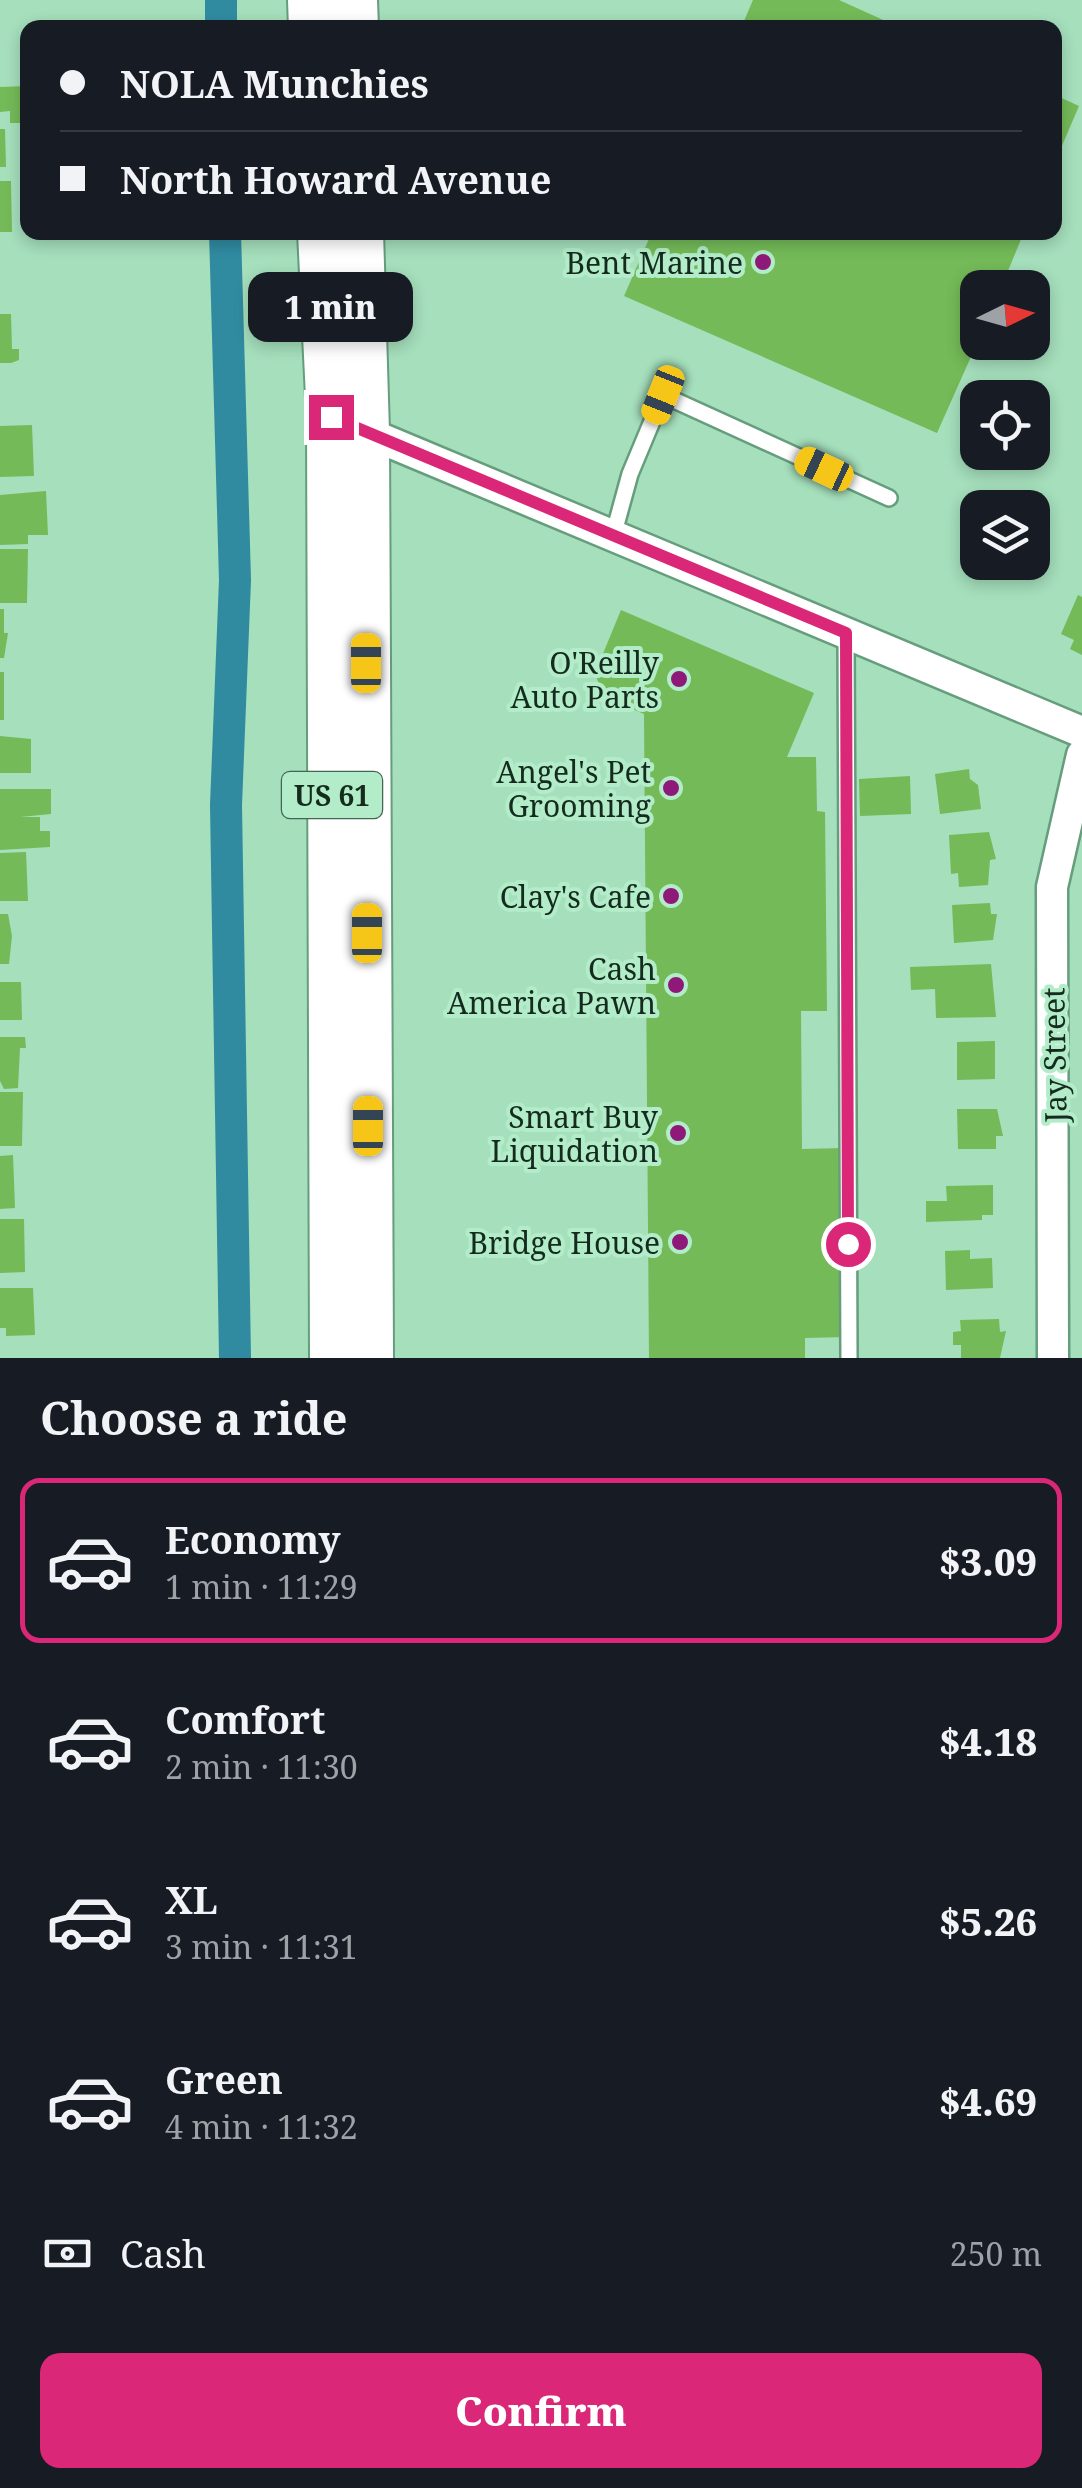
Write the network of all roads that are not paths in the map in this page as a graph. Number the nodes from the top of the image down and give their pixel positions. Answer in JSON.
{"nodes":[{"id":1,"x":323,"y":240,"type":"edge"},
{"id":2,"x":359,"y":240,"type":"edge"},
{"id":3,"x":348,"y":424,"type":"junction"},
{"id":4,"x":889,"y":498,"type":"dead end"},
{"id":5,"x":614,"y":536,"type":"junction"},
{"id":6,"x":846,"y":633,"type":"junction"},
{"id":7,"x":1082,"y":732,"type":"edge"},
{"id":8,"x":1082,"y":755,"type":"edge"},
{"id":9,"x":1069,"y":1202,"type":"edge"},
{"id":10,"x":334,"y":1358,"type":"edge"},
{"id":11,"x":369,"y":1358,"type":"edge"},
{"id":12,"x":849,"y":1358,"type":"edge"},
{"id":13,"x":1053,"y":1358,"type":"edge"}],
"edges":[{"from":1,"to":3,"type":"highway","number":"US 61"},
{"from":2,"to":3,"type":"highway","number":"US 61"},
{"from":3,"to":5,"type":"street"},
{"from":3,"to":10,"type":"highway","number":"US 61"},
{"from":3,"to":11,"type":"highway","number":"US 61"},
{"from":4,"to":5,"type":"lane"},
{"from":5,"to":6,"type":"street"},
{"from":6,"to":7,"type":"street"},
{"from":6,"to":12,"type":"lane"},
{"from":8,"to":9,"type":"street","name":"Jay Street"},
{"from":9,"to":13,"type":"street","name":"Jay Street"}]}
